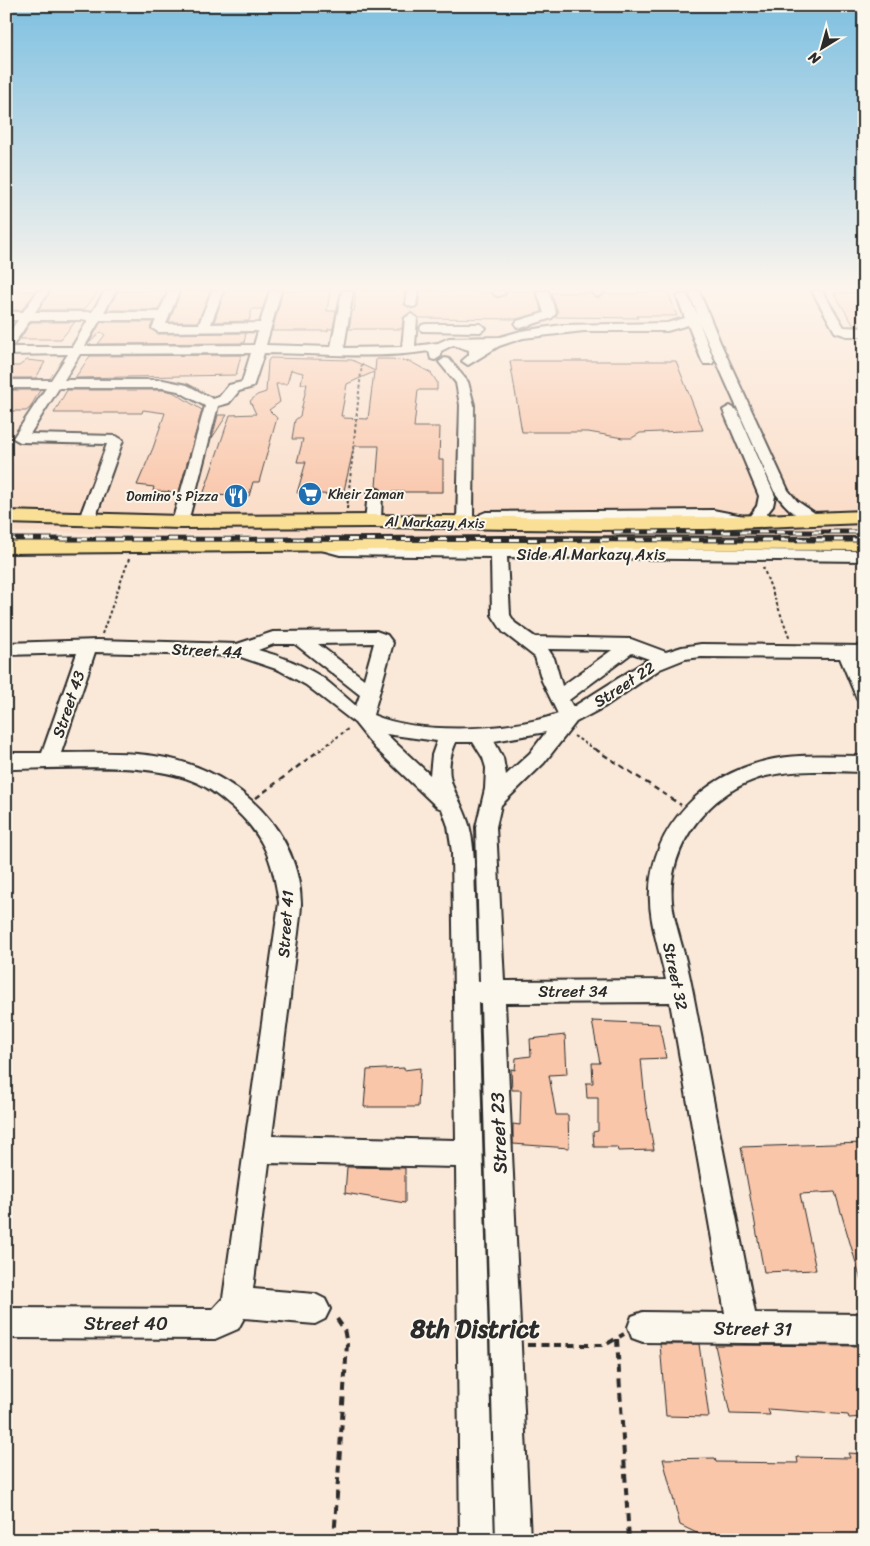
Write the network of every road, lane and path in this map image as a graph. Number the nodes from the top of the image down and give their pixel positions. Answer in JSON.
{"nodes":[{"id":1,"x":57,"y":363,"type":"edge"},
{"id":2,"x":67,"y":363,"type":"edge"},
{"id":3,"x":251,"y":363,"type":"edge"},
{"id":4,"x":363,"y":363,"type":"edge"},
{"id":5,"x":447,"y":363,"type":"edge"},
{"id":6,"x":471,"y":363,"type":"edge"},
{"id":7,"x":709,"y":363,"type":"edge"},
{"id":8,"x":724,"y":363,"type":"edge"},
{"id":9,"x":50,"y":381,"type":"junction"},
{"id":10,"x":462,"y":382,"type":"junction"},
{"id":11,"x":6,"y":384,"type":"edge"},
{"id":12,"x":212,"y":404,"type":"junction"},
{"id":13,"x":375,"y":493,"type":"dead end"},
{"id":14,"x":6,"y":517,"type":"edge"},
{"id":15,"x":864,"y":517,"type":"edge"},
{"id":16,"x":814,"y":518,"type":"junction"},
{"id":17,"x":78,"y":519,"type":"junction"},
{"id":18,"x":346,"y":520,"type":"junction"},
{"id":19,"x":465,"y":520,"type":"junction"},
{"id":20,"x":373,"y":521,"type":"junction"},
{"id":21,"x":751,"y":521,"type":"junction"},
{"id":22,"x":180,"y":522,"type":"junction"},
{"id":23,"x":318,"y":544,"type":"junction"},
{"id":24,"x":864,"y":544,"type":"edge"},
{"id":25,"x":58,"y":546,"type":"junction"},
{"id":26,"x":133,"y":546,"type":"junction"},
{"id":27,"x":6,"y":547,"type":"edge"},
{"id":28,"x":660,"y":549,"type":"junction"},
{"id":29,"x":499,"y":554,"type":"junction"},
{"id":30,"x":758,"y":555,"type":"junction"},
{"id":31,"x":864,"y":556,"type":"edge"},
{"id":32,"x":298,"y":637,"type":"junction"},
{"id":33,"x":532,"y":643,"type":"junction"},
{"id":34,"x":93,"y":646,"type":"junction"},
{"id":35,"x":631,"y":646,"type":"junction"},
{"id":36,"x":6,"y":648,"type":"edge"},
{"id":37,"x":238,"y":650,"type":"junction"},
{"id":38,"x":794,"y":650,"type":"junction"},
{"id":39,"x":855,"y":651,"type":"edge"},
{"id":40,"x":665,"y":659,"type":"junction"},
{"id":41,"x":370,"y":693,"type":"junction"},
{"id":42,"x":864,"y":694,"type":"edge"},
{"id":43,"x":560,"y":698,"type":"junction"},
{"id":44,"x":362,"y":719,"type":"junction"},
{"id":45,"x":565,"y":722,"type":"junction"},
{"id":46,"x":451,"y":734,"type":"junction"},
{"id":47,"x":477,"y":734,"type":"junction"},
{"id":48,"x":6,"y":761,"type":"edge"},
{"id":49,"x":49,"y":761,"type":"junction"},
{"id":50,"x":864,"y":764,"type":"edge"},
{"id":51,"x":491,"y":802,"type":"junction"},
{"id":52,"x":245,"y":806,"type":"junction"},
{"id":53,"x":453,"y":809,"type":"junction"},
{"id":54,"x":692,"y":812,"type":"junction"},
{"id":55,"x":680,"y":991,"type":"junction"},
{"id":56,"x":466,"y":992,"type":"junction"},
{"id":57,"x":492,"y":992,"type":"junction"},
{"id":58,"x":468,"y":1116,"type":"junction"},
{"id":59,"x":497,"y":1116,"type":"junction"},
{"id":60,"x":258,"y":1150,"type":"junction"},
{"id":61,"x":469,"y":1154,"type":"junction"},
{"id":62,"x":237,"y":1303,"type":"junction"},
{"id":63,"x":315,"y":1309,"type":"joint"},
{"id":64,"x":6,"y":1323,"type":"edge"},
{"id":65,"x":743,"y":1328,"type":"junction"},
{"id":66,"x":864,"y":1329,"type":"edge"},
{"id":67,"x":630,"y":1333,"type":"junction"},
{"id":68,"x":506,"y":1345,"type":"junction"},
{"id":69,"x":334,"y":1540,"type":"edge"},
{"id":70,"x":477,"y":1540,"type":"edge"},
{"id":71,"x":513,"y":1540,"type":"edge"},
{"id":72,"x":629,"y":1540,"type":"edge"}],
"edges":[{"from":1,"to":9,"type":"street"},
{"from":2,"to":9,"type":"street"},
{"from":3,"to":12,"type":"street"},
{"from":4,"to":18,"type":"path"},
{"from":5,"to":10,"type":"street"},
{"from":6,"to":10,"type":"street"},
{"from":7,"to":21,"type":"street"},
{"from":8,"to":16,"type":"street"},
{"from":9,"to":11,"type":"street"},
{"from":9,"to":12,"type":"street"},
{"from":9,"to":17,"type":"street"},
{"from":10,"to":19,"type":"street"},
{"from":12,"to":22,"type":"street"},
{"from":13,"to":20,"type":"street"},
{"from":14,"to":17,"type":"main road","name":"Al Markazy Axis"},
{"from":15,"to":16,"type":"main road","name":"Al Markazy Axis"},
{"from":16,"to":21,"type":"main road","name":"Al Markazy Axis"},
{"from":17,"to":22,"type":"main road","name":"Al Markazy Axis"},
{"from":17,"to":25,"type":"main road"},
{"from":18,"to":20,"type":"main road","name":"Al Markazy Axis"},
{"from":18,"to":22,"type":"main road","name":"Al Markazy Axis"},
{"from":19,"to":20,"type":"main road","name":"Al Markazy Axis"},
{"from":19,"to":21,"type":"main road","name":"Al Markazy Axis"},
{"from":23,"to":26,"type":"main road","name":"Al Markazy Axis"},
{"from":23,"to":28,"type":"main road","name":"Al Markazy Axis"},
{"from":23,"to":29,"type":"street","name":"Side Al Markazy Axis"},
{"from":24,"to":28,"type":"main road","name":"Al Markazy Axis"},
{"from":25,"to":26,"type":"main road","name":"Al Markazy Axis"},
{"from":25,"to":27,"type":"main road","name":"Al Markazy Axis"},
{"from":26,"to":34,"type":"path"},
{"from":28,"to":29,"type":"street","name":"Side Al Markazy Axis"},
{"from":28,"to":30,"type":"street","name":"Side Al Markazy Axis"},
{"from":29,"to":33,"type":"street"},
{"from":30,"to":31,"type":"street","name":"Side Al Markazy Axis"},
{"from":30,"to":38,"type":"path"},
{"from":32,"to":37,"type":"street"},
{"from":32,"to":41,"type":"street"},
{"from":32,"to":41,"type":"street"},
{"from":33,"to":35,"type":"street"},
{"from":33,"to":43,"type":"street"},
{"from":34,"to":36,"type":"street","name":"Street 44"},
{"from":34,"to":37,"type":"street","name":"Street 44"},
{"from":34,"to":49,"type":"street","name":"Street 43"},
{"from":35,"to":40,"type":"street"},
{"from":35,"to":43,"type":"street"},
{"from":37,"to":44,"type":"street","name":"Street 44"},
{"from":38,"to":39,"type":"street","name":"Street 22"},
{"from":38,"to":40,"type":"street","name":"Street 22"},
{"from":39,"to":42,"type":"street"},
{"from":40,"to":45,"type":"street","name":"Street 22"},
{"from":41,"to":44,"type":"street"},
{"from":43,"to":45,"type":"street"},
{"from":44,"to":46,"type":"street","name":"Street 44"},
{"from":44,"to":52,"type":"path"},
{"from":44,"to":53,"type":"street"},
{"from":45,"to":47,"type":"street","name":"Street 22"},
{"from":45,"to":51,"type":"street"},
{"from":45,"to":54,"type":"path"},
{"from":46,"to":47,"type":"street","name":"Street 44"},
{"from":46,"to":53,"type":"street","name":"Street 23"},
{"from":47,"to":51,"type":"street","name":"Street 23"},
{"from":48,"to":49,"type":"street","name":"Street 41"},
{"from":49,"to":52,"type":"street","name":"Street 41"},
{"from":50,"to":54,"type":"street","name":"Street 32"},
{"from":51,"to":57,"type":"street","name":"Street 23"},
{"from":52,"to":60,"type":"street","name":"Street 41"},
{"from":53,"to":56,"type":"street","name":"Street 23"},
{"from":54,"to":55,"type":"street","name":"Street 32"},
{"from":55,"to":57,"type":"street","name":"Street 34"},
{"from":55,"to":65,"type":"street","name":"Street 32"},
{"from":56,"to":57,"type":"street","name":"Street 34"},
{"from":56,"to":58,"type":"street","name":"Street 23"},
{"from":57,"to":59,"type":"street","name":"Street 23"},
{"from":58,"to":59,"type":"street"},
{"from":58,"to":61,"type":"street","name":"Street 23"},
{"from":59,"to":68,"type":"street","name":"Street 23"},
{"from":60,"to":61,"type":"street"},
{"from":60,"to":62,"type":"street","name":"Street 41"},
{"from":61,"to":70,"type":"street","name":"Street 23"},
{"from":62,"to":63,"type":"street"},
{"from":62,"to":64,"type":"street","name":"Street 40"},
{"from":63,"to":69,"type":"path"},
{"from":65,"to":66,"type":"street","name":"Street 31"},
{"from":65,"to":67,"type":"street","name":"Street 31"},
{"from":67,"to":68,"type":"path"},
{"from":67,"to":72,"type":"path"},
{"from":68,"to":71,"type":"street","name":"Street 23"}]}
